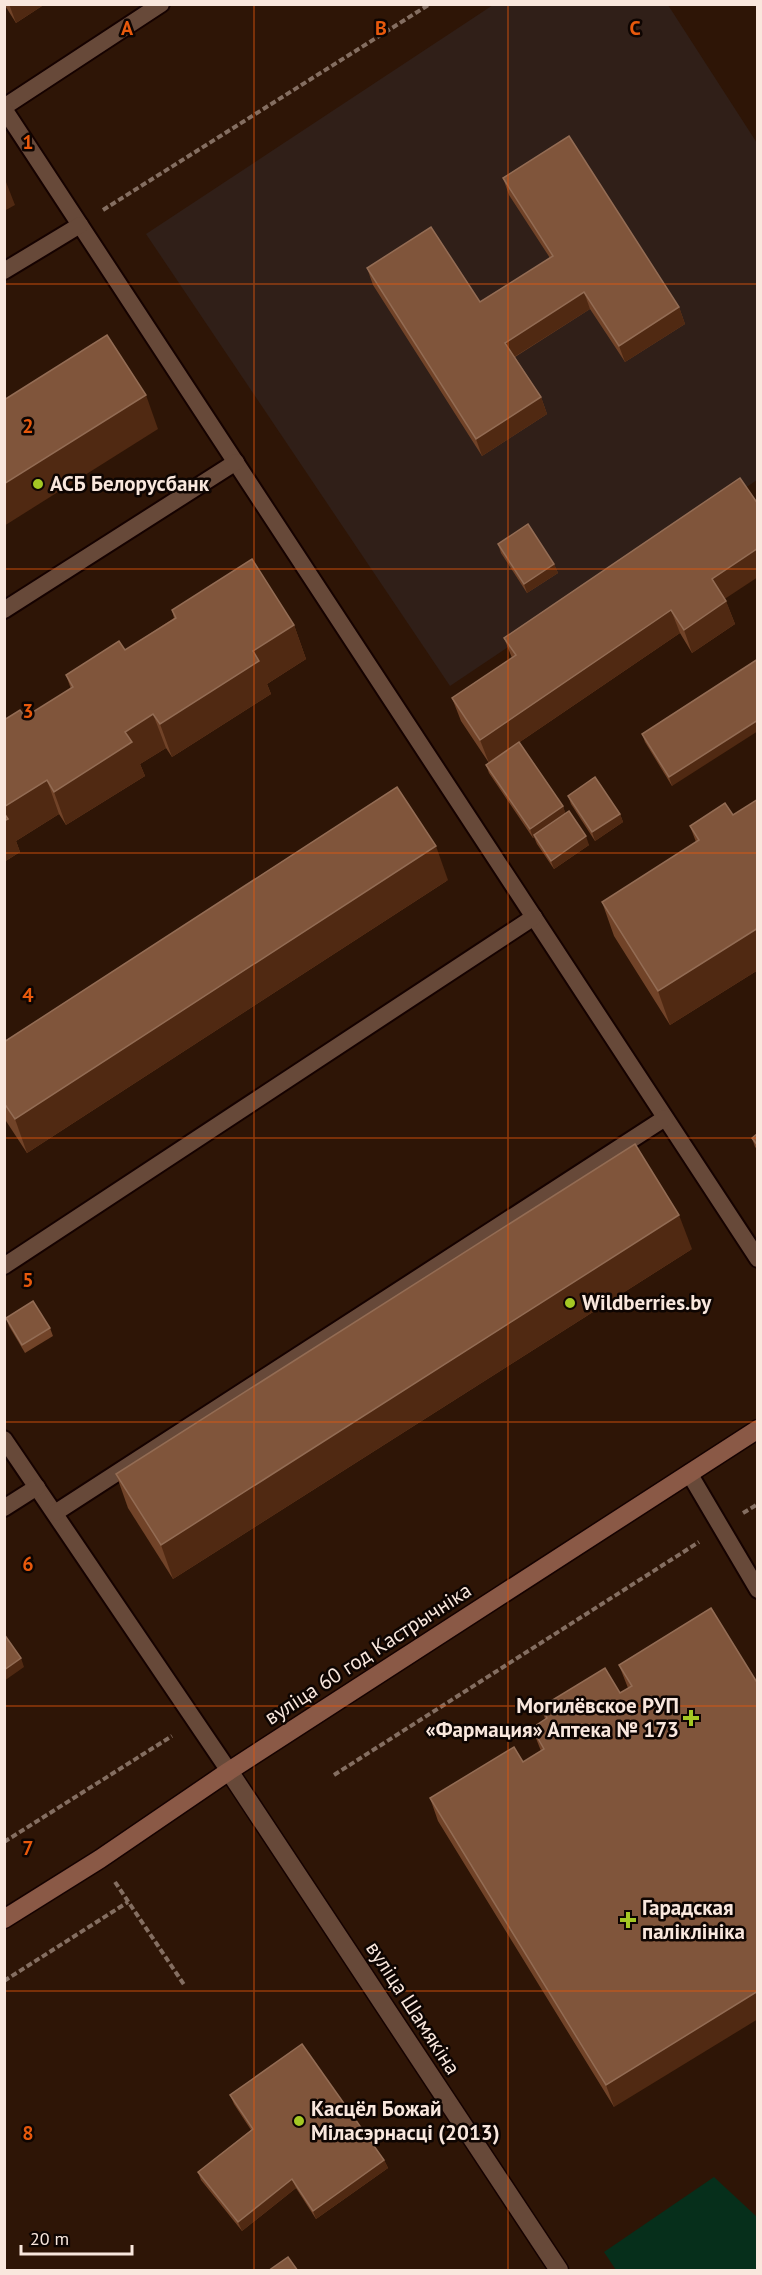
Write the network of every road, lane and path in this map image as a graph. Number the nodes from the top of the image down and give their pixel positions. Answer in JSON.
{"nodes":[{"id":1,"x":161,"y":4,"type":"edge"},
{"id":2,"x":430,"y":4,"type":"edge"},
{"id":3,"x":4,"y":108,"type":"edge"},
{"id":4,"x":80,"y":225,"type":"junction"},
{"id":5,"x":4,"y":271,"type":"edge"},
{"id":6,"x":236,"y":462,"type":"junction"},
{"id":7,"x":4,"y":610,"type":"edge"},
{"id":8,"x":534,"y":917,"type":"junction"},
{"id":9,"x":665,"y":1118,"type":"junction"},
{"id":10,"x":758,"y":1259,"type":"edge"},
{"id":11,"x":4,"y":1266,"type":"edge"},
{"id":12,"x":758,"y":1429,"type":"edge"},
{"id":13,"x":4,"y":1439,"type":"edge"},
{"id":14,"x":689,"y":1473,"type":"junction"},
{"id":15,"x":37,"y":1487,"type":"junction"},
{"id":16,"x":758,"y":1504,"type":"edge"},
{"id":17,"x":4,"y":1508,"type":"edge"},
{"id":18,"x":55,"y":1514,"type":"junction"},
{"id":19,"x":721,"y":1527,"type":"junction"},
{"id":20,"x":758,"y":1590,"type":"edge"},
{"id":21,"x":195,"y":1721,"type":"junction"},
{"id":22,"x":229,"y":1771,"type":"junction"},
{"id":23,"x":334,"y":1775,"type":"dead end"},
{"id":24,"x":4,"y":1842,"type":"edge"},
{"id":25,"x":100,"y":1859,"type":"junction"},
{"id":26,"x":128,"y":1902,"type":"junction"},
{"id":27,"x":4,"y":1919,"type":"edge"},
{"id":28,"x":4,"y":1981,"type":"edge"},
{"id":29,"x":185,"y":1986,"type":"dead end"},
{"id":30,"x":559,"y":2271,"type":"edge"}],
"edges":[{"from":1,"to":3,"type":"lane"},
{"from":2,"to":4,"type":"path"},
{"from":3,"to":4,"type":"lane"},
{"from":4,"to":5,"type":"lane"},
{"from":4,"to":6,"type":"lane"},
{"from":6,"to":7,"type":"lane"},
{"from":6,"to":8,"type":"lane"},
{"from":8,"to":9,"type":"lane"},
{"from":8,"to":11,"type":"lane"},
{"from":9,"to":10,"type":"lane"},
{"from":9,"to":18,"type":"lane"},
{"from":12,"to":14,"type":"street","name":"вуліца 60 год Кастрычніка"},
{"from":13,"to":15,"type":"lane"},
{"from":14,"to":19,"type":"lane"},
{"from":14,"to":22,"type":"street","name":"вуліца 60 год Кастрычніка"},
{"from":15,"to":17,"type":"lane"},
{"from":15,"to":18,"type":"lane"},
{"from":16,"to":19,"type":"path"},
{"from":18,"to":21,"type":"lane"},
{"from":19,"to":20,"type":"lane"},
{"from":19,"to":23,"type":"path"},
{"from":21,"to":22,"type":"lane"},
{"from":21,"to":24,"type":"path"},
{"from":22,"to":25,"type":"street","name":"вуліца 60 год Кастрычніка"},
{"from":22,"to":30,"type":"street","name":"вуліца Шамякіна"},
{"from":25,"to":26,"type":"path"},
{"from":25,"to":27,"type":"street","name":"вуліца 60 год Кастрычніка"},
{"from":26,"to":28,"type":"path"},
{"from":26,"to":29,"type":"path"}]}
